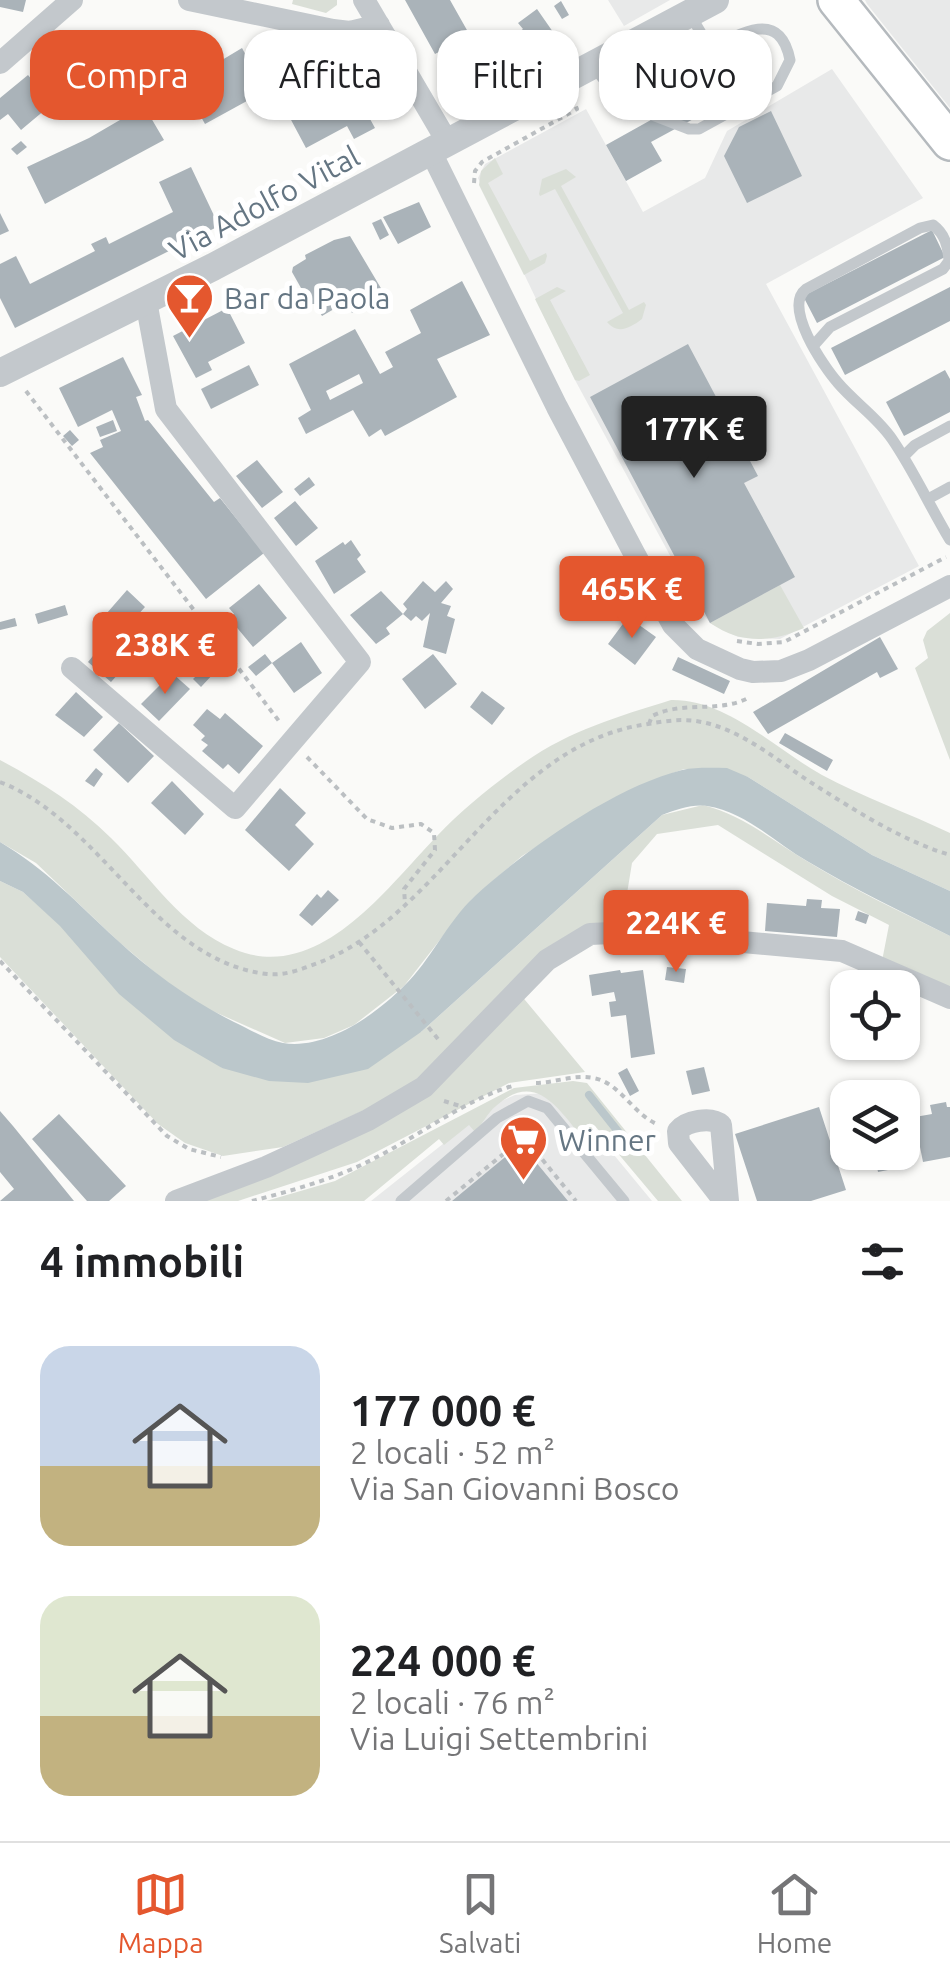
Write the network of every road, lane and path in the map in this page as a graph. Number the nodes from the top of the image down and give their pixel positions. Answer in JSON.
{"nodes":[{"id":1,"x":72,"y":0,"type":"edge"},
{"id":2,"x":189,"y":0,"type":"edge"},
{"id":3,"x":364,"y":0,"type":"edge"},
{"id":4,"x":836,"y":0,"type":"edge"},
{"id":5,"x":702,"y":7,"type":"edge"},
{"id":6,"x":379,"y":25,"type":"junction"},
{"id":7,"x":772,"y":33,"type":"edge"},
{"id":8,"x":0,"y":63,"type":"edge"},
{"id":9,"x":593,"y":66,"type":"junction"},
{"id":10,"x":599,"y":74,"type":"edge"},
{"id":11,"x":772,"y":89,"type":"edge"},
{"id":12,"x":557,"y":120,"type":"edge"},
{"id":13,"x":664,"y":120,"type":"edge"},
{"id":14,"x":716,"y":120,"type":"edge"},
{"id":15,"x":950,"y":142,"type":"edge"},
{"id":16,"x":440,"y":148,"type":"junction"},
{"id":17,"x":476,"y":189,"type":"dead end"},
{"id":18,"x":146,"y":301,"type":"junction"},
{"id":19,"x":814,"y":345,"type":"junction"},
{"id":20,"x":9,"y":376,"type":"edge"},
{"id":21,"x":950,"y":426,"type":"edge"},
{"id":22,"x":904,"y":456,"type":"junction"},
{"id":23,"x":950,"y":487,"type":"edge"},
{"id":24,"x":928,"y":500,"type":"junction"},
{"id":25,"x":950,"y":540,"type":"edge"},
{"id":26,"x":950,"y":555,"type":"edge"},
{"id":27,"x":950,"y":586,"type":"edge"},
{"id":28,"x":730,"y":639,"type":"dead end"},
{"id":29,"x":72,"y":668,"type":"dead end"},
{"id":30,"x":766,"y":672,"type":"junction"},
{"id":31,"x":649,"y":724,"type":"junction"},
{"id":32,"x":283,"y":727,"type":"dead end"},
{"id":33,"x":300,"y":749,"type":"dead end"},
{"id":34,"x":0,"y":782,"type":"edge"},
{"id":35,"x":950,"y":854,"type":"edge"},
{"id":36,"x":405,"y":902,"type":"junction"},
{"id":37,"x":360,"y":944,"type":"junction"},
{"id":38,"x":0,"y":961,"type":"edge"},
{"id":39,"x":950,"y":998,"type":"edge"},
{"id":40,"x":440,"y":1041,"type":"dead end"},
{"id":41,"x":230,"y":1158,"type":"dead end"},
{"id":42,"x":178,"y":1200,"type":"edge"},
{"id":43,"x":401,"y":1201,"type":"edge"},
{"id":44,"x":446,"y":1201,"type":"edge"},
{"id":45,"x":576,"y":1201,"type":"edge"},
{"id":46,"x":624,"y":1201,"type":"edge"}],
"edges":[{"from":1,"to":8,"type":"street"},
{"from":2,"to":6,"type":"street"},
{"from":3,"to":6,"type":"street"},
{"from":4,"to":15,"type":"main road"},
{"from":5,"to":9,"type":"street","name":"Via Adolfo Vital"},
{"from":6,"to":16,"type":"street"},
{"from":7,"to":11,"type":"lane"},
{"from":9,"to":10,"type":"lane"},
{"from":9,"to":16,"type":"street","name":"Via Adolfo Vital"},
{"from":12,"to":17,"type":"path"},
{"from":13,"to":14,"type":"lane"},
{"from":16,"to":18,"type":"street","name":"Via Adolfo Vital"},
{"from":16,"to":30,"type":"street"},
{"from":18,"to":20,"type":"street","name":"Via Adolfo Vital"},
{"from":18,"to":29,"type":"street"},
{"from":19,"to":19,"type":"lane"},
{"from":19,"to":22,"type":"lane"},
{"from":20,"to":32,"type":"path"},
{"from":21,"to":22,"type":"lane"},
{"from":22,"to":24,"type":"lane"},
{"from":23,"to":24,"type":"lane"},
{"from":24,"to":25,"type":"lane"},
{"from":26,"to":28,"type":"path"},
{"from":27,"to":30,"type":"street"},
{"from":30,"to":31,"type":"path"},
{"from":31,"to":35,"type":"path"},
{"from":31,"to":36,"type":"path"},
{"from":33,"to":36,"type":"path"},
{"from":34,"to":37,"type":"path"},
{"from":36,"to":37,"type":"path"},
{"from":37,"to":40,"type":"path"},
{"from":38,"to":41,"type":"path"},
{"from":39,"to":42,"type":"street"},
{"from":43,"to":46,"type":"lane"},
{"from":44,"to":45,"type":"path"}]}
